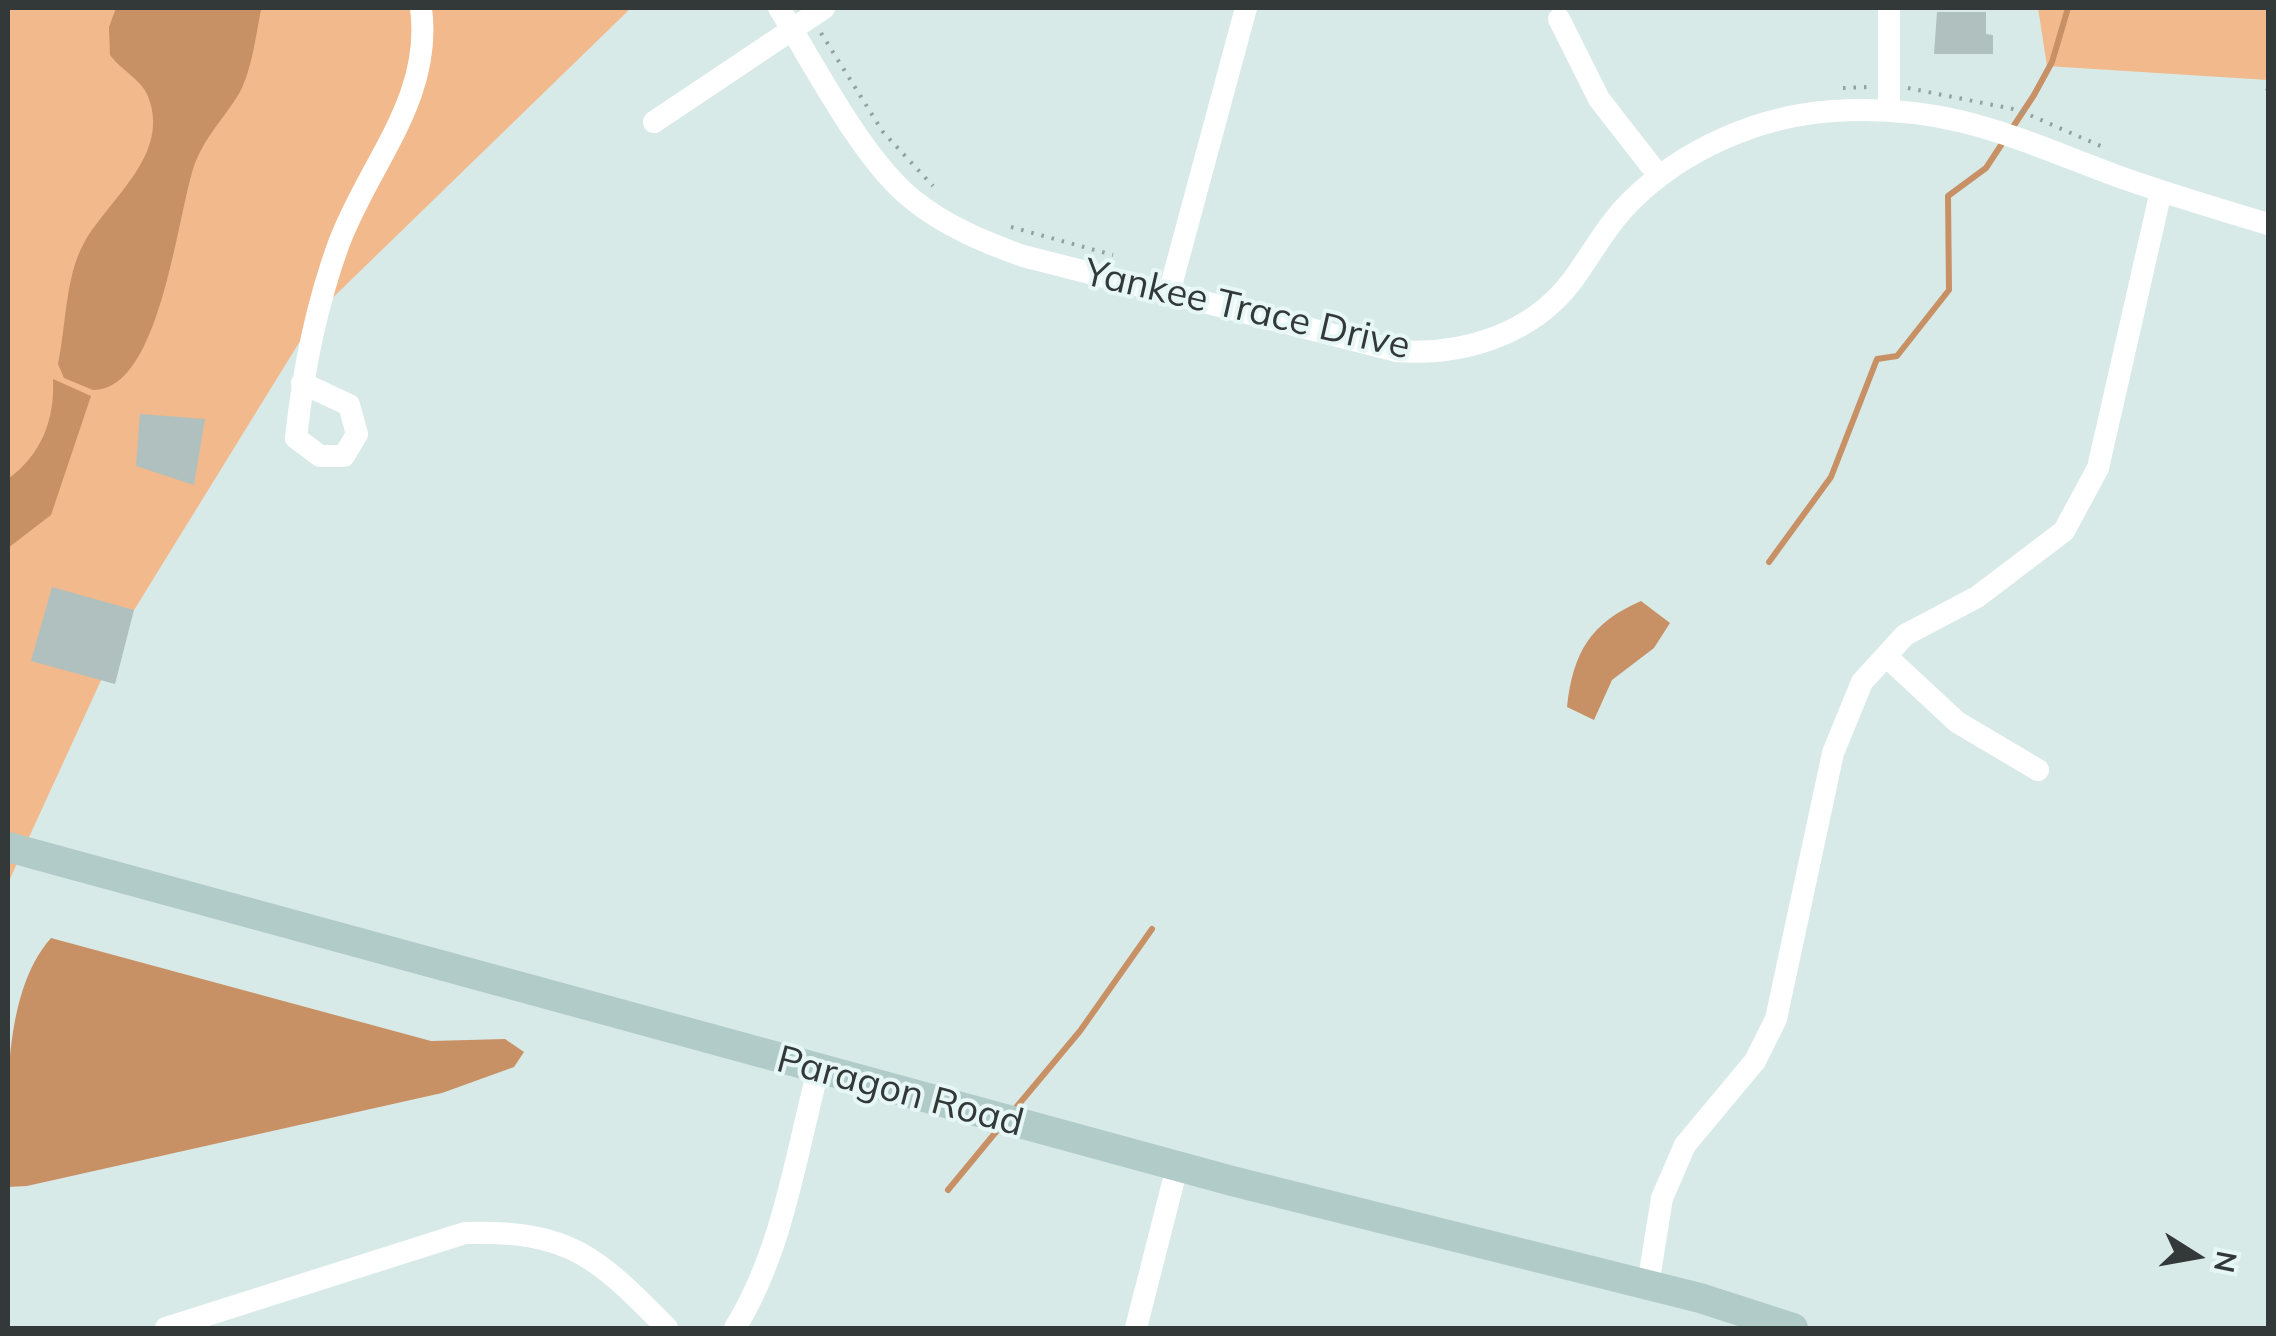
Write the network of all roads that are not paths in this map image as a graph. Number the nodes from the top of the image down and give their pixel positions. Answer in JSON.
{"nodes":[{"id":1,"x":422,"y":8,"type":"edge"},
{"id":2,"x":779,"y":8,"type":"edge"},
{"id":3,"x":1246,"y":8,"type":"edge"},
{"id":4,"x":1890,"y":8,"type":"edge"},
{"id":5,"x":809,"y":18,"type":"edge"},
{"id":6,"x":1559,"y":19,"type":"dead end"},
{"id":7,"x":1889,"y":98,"type":"junction"},
{"id":8,"x":654,"y":122,"type":"dead end"},
{"id":9,"x":1659,"y":176,"type":"junction"},
{"id":10,"x":2161,"y":191,"type":"junction"},
{"id":11,"x":2268,"y":224,"type":"edge"},
{"id":12,"x":1169,"y":293,"type":"junction"},
{"id":13,"x":302,"y":383,"type":"dead end"},
{"id":14,"x":1886,"y":656,"type":"junction"},
{"id":15,"x":2038,"y":770,"type":"dead end"},
{"id":16,"x":8,"y":847,"type":"edge"},
{"id":17,"x":818,"y":1070,"type":"junction"},
{"id":18,"x":1177,"y":1167,"type":"junction"},
{"id":19,"x":1648,"y":1285,"type":"junction"},
{"id":20,"x":166,"y":1328,"type":"edge"},
{"id":21,"x":667,"y":1328,"type":"edge"},
{"id":22,"x":735,"y":1328,"type":"edge"},
{"id":23,"x":1136,"y":1328,"type":"edge"},
{"id":24,"x":1794,"y":1328,"type":"edge"}],
"edges":[{"from":1,"to":13,"type":"street"},
{"from":2,"to":5,"type":"street","name":"Yankee Trace Drive"},
{"from":3,"to":12,"type":"street"},
{"from":4,"to":7,"type":"street"},
{"from":5,"to":8,"type":"street"},
{"from":5,"to":12,"type":"street","name":"Yankee Trace Drive"},
{"from":6,"to":9,"type":"street"},
{"from":7,"to":9,"type":"street","name":"Yankee Trace Drive"},
{"from":7,"to":10,"type":"street","name":"Yankee Trace Drive"},
{"from":9,"to":12,"type":"street","name":"Yankee Trace Drive"},
{"from":10,"to":11,"type":"street","name":"Yankee Trace Drive"},
{"from":10,"to":14,"type":"street"},
{"from":14,"to":15,"type":"street"},
{"from":14,"to":19,"type":"street"},
{"from":16,"to":17,"type":"street","name":"Paragon Road"},
{"from":17,"to":18,"type":"street","name":"Paragon Road"},
{"from":17,"to":22,"type":"street"},
{"from":18,"to":19,"type":"street","name":"Paragon Road"},
{"from":18,"to":23,"type":"street"},
{"from":19,"to":24,"type":"street","name":"Paragon Road"},
{"from":20,"to":21,"type":"street"}]}
